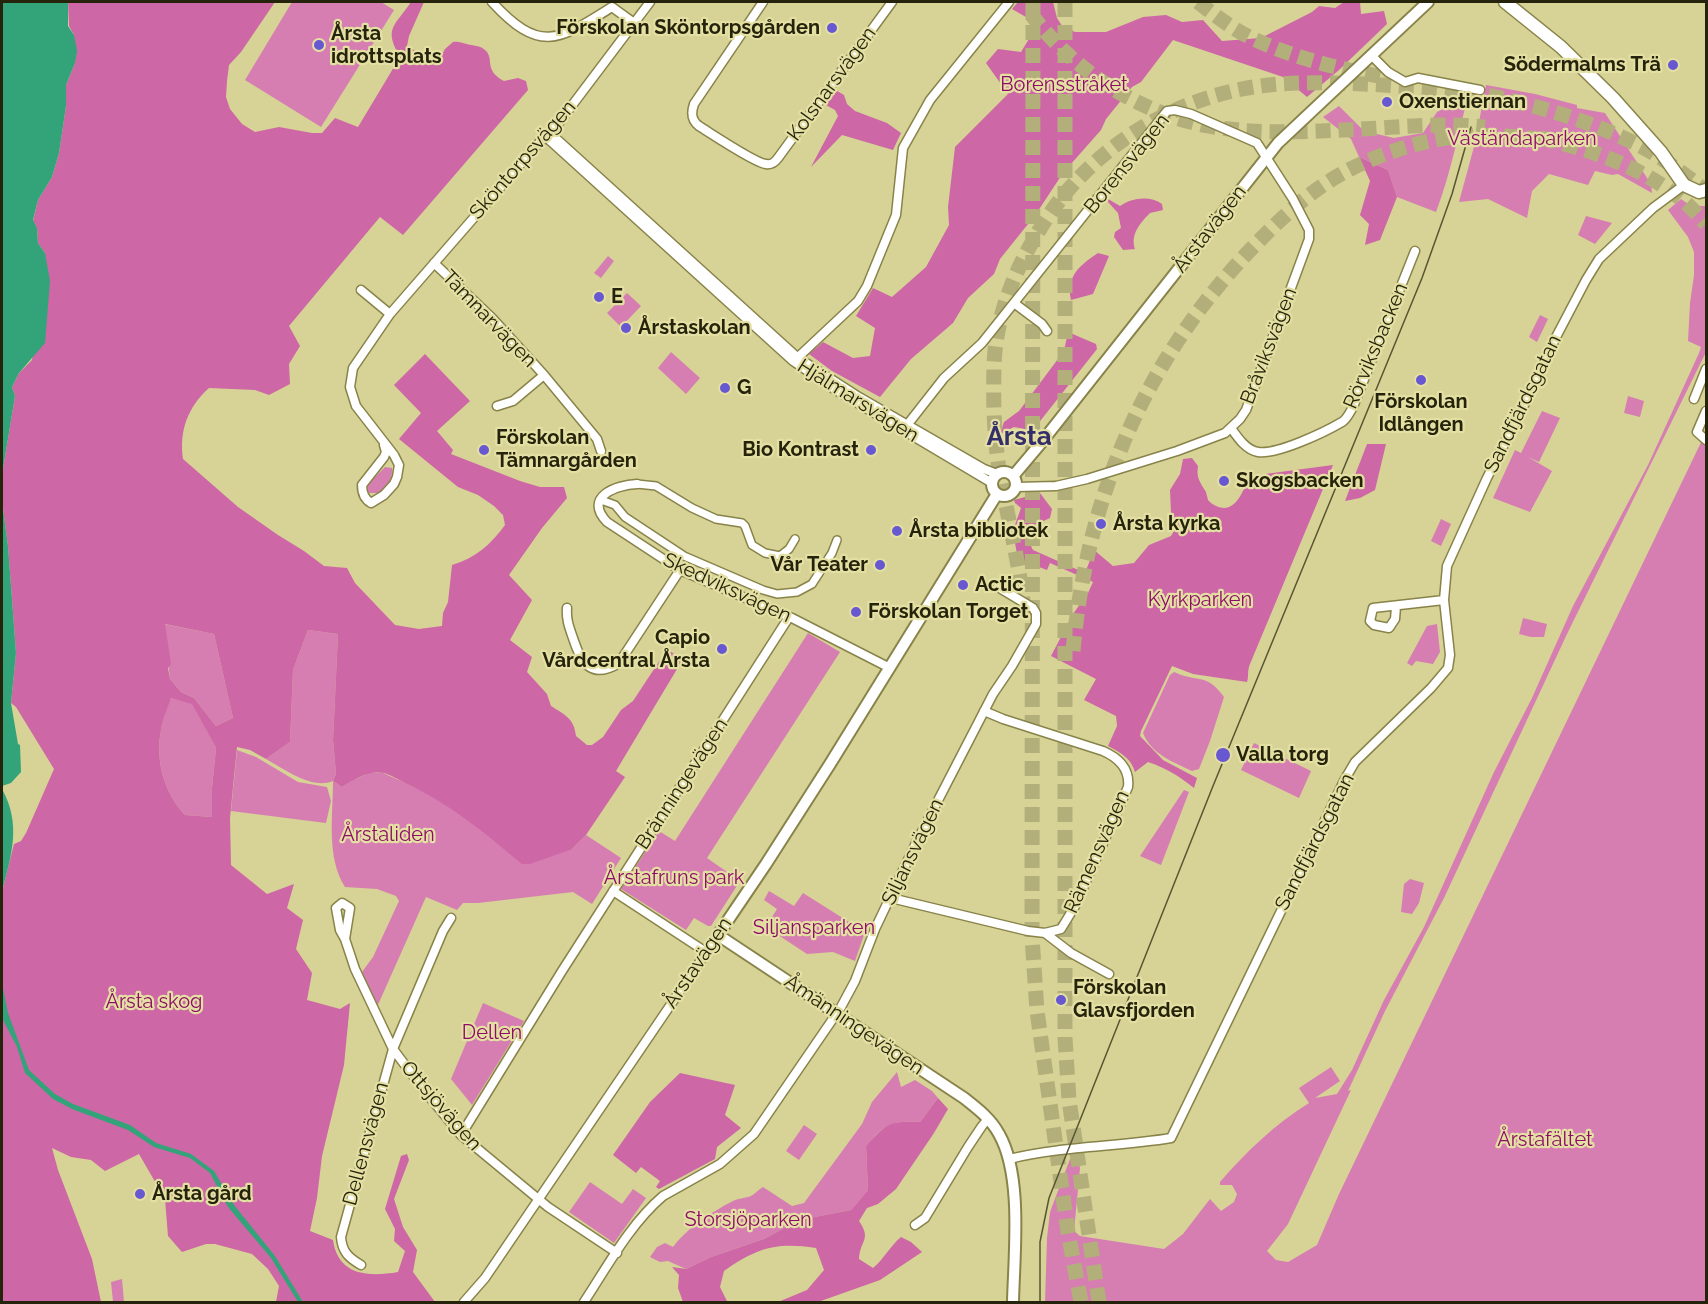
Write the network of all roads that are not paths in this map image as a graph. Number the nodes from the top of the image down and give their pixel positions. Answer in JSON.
{"nodes":[{"id":1,"x":492,"y":2,"type":"edge"},
{"id":2,"x":650,"y":2,"type":"edge"},
{"id":3,"x":763,"y":2,"type":"edge"},
{"id":4,"x":892,"y":2,"type":"edge"},
{"id":5,"x":1009,"y":2,"type":"edge"},
{"id":6,"x":1428,"y":2,"type":"edge"},
{"id":7,"x":1505,"y":2,"type":"edge"},
{"id":8,"x":634,"y":23,"type":"junction"},
{"id":9,"x":1371,"y":55,"type":"junction"},
{"id":10,"x":1480,"y":90,"type":"tunnel mouth"},
{"id":11,"x":548,"y":135,"type":"junction"},
{"id":12,"x":1267,"y":157,"type":"junction"},
{"id":13,"x":1684,"y":185,"type":"junction"},
{"id":14,"x":1707,"y":190,"type":"edge"},
{"id":15,"x":1415,"y":251,"type":"dead end"},
{"id":16,"x":434,"y":263,"type":"junction"},
{"id":17,"x":361,"y":290,"type":"dead end"},
{"id":18,"x":1014,"y":303,"type":"junction"},
{"id":19,"x":390,"y":314,"type":"junction"},
{"id":20,"x":1047,"y":332,"type":"dead end"},
{"id":21,"x":795,"y":359,"type":"junction"},
{"id":22,"x":1707,"y":369,"type":"edge"},
{"id":23,"x":544,"y":375,"type":"junction"},
{"id":24,"x":1694,"y":399,"type":"dead end"},
{"id":25,"x":497,"y":406,"type":"dead end"},
{"id":26,"x":1707,"y":411,"type":"edge"},
{"id":27,"x":906,"y":427,"type":"junction"},
{"id":28,"x":1231,"y":428,"type":"junction"},
{"id":29,"x":1707,"y":440,"type":"edge"},
{"id":30,"x":384,"y":445,"type":"junction"},
{"id":31,"x":601,"y":451,"type":"dead end"},
{"id":32,"x":1014,"y":475,"type":"junction"},
{"id":33,"x":994,"y":478,"type":"junction"},
{"id":34,"x":637,"y":484,"type":"joint"},
{"id":35,"x":1017,"y":487,"type":"junction"},
{"id":36,"x":997,"y":494,"type":"junction"},
{"id":37,"x":601,"y":500,"type":"junction"},
{"id":38,"x":795,"y":539,"type":"dead end"},
{"id":39,"x":837,"y":540,"type":"dead end"},
{"id":40,"x":680,"y":570,"type":"junction"},
{"id":41,"x":998,"y":587,"type":"dead end"},
{"id":42,"x":1444,"y":600,"type":"junction"},
{"id":43,"x":1396,"y":607,"type":"dead end"},
{"id":44,"x":567,"y":608,"type":"dead end"},
{"id":45,"x":789,"y":617,"type":"junction"},
{"id":46,"x":890,"y":668,"type":"junction"},
{"id":47,"x":984,"y":711,"type":"junction"},
{"id":48,"x":613,"y":891,"type":"junction"},
{"id":49,"x":891,"y":898,"type":"junction"},
{"id":50,"x":451,"y":918,"type":"dead end"},
{"id":51,"x":1045,"y":933,"type":"junction"},
{"id":52,"x":718,"y":934,"type":"junction"},
{"id":53,"x":345,"y":939,"type":"dead end"},
{"id":54,"x":706,"y":952,"type":"junction"},
{"id":55,"x":1109,"y":974,"type":"dead end"},
{"id":56,"x":837,"y":1014,"type":"junction"},
{"id":57,"x":393,"y":1049,"type":"junction"},
{"id":58,"x":988,"y":1119,"type":"junction"},
{"id":59,"x":461,"y":1135,"type":"junction"},
{"id":60,"x":1009,"y":1159,"type":"junction"},
{"id":61,"x":538,"y":1198,"type":"junction"},
{"id":62,"x":915,"y":1225,"type":"dead end"},
{"id":63,"x":616,"y":1253,"type":"junction"},
{"id":64,"x":362,"y":1265,"type":"dead end"},
{"id":65,"x":464,"y":1302,"type":"edge"},
{"id":66,"x":584,"y":1302,"type":"edge"},
{"id":67,"x":1013,"y":1302,"type":"edge"}],
"edges":[{"from":1,"to":8,"type":"street"},
{"from":2,"to":8,"type":"street","name":"Sköntorpsvägen"},
{"from":3,"to":4,"type":"street","name":"Kolsnarsvägen"},
{"from":5,"to":21,"type":"street"},
{"from":6,"to":9,"type":"street","name":"Årstavägen"},
{"from":7,"to":13,"type":"main road"},
{"from":8,"to":11,"type":"street","name":"Sköntorpsvägen"},
{"from":9,"to":10,"type":"street"},
{"from":9,"to":12,"type":"street","name":"Årstavägen"},
{"from":11,"to":16,"type":"street","name":"Sköntorpsvägen"},
{"from":11,"to":21,"type":"street","name":"Hjälmarsvägen"},
{"from":12,"to":18,"type":"street","name":"Borensvägen"},
{"from":12,"to":28,"type":"street","name":"Bråviksvägen"},
{"from":12,"to":32,"type":"street","name":"Årstavägen"},
{"from":13,"to":14,"type":"main road"},
{"from":13,"to":42,"type":"street","name":"Sandfjärdsgatan"},
{"from":15,"to":28,"type":"street","name":"Rörviksbacken"},
{"from":16,"to":19,"type":"street","name":"Sköntorpsvägen"},
{"from":16,"to":23,"type":"street","name":"Tämnarvägen"},
{"from":17,"to":19,"type":"street"},
{"from":18,"to":20,"type":"street"},
{"from":18,"to":27,"type":"street","name":"Borensvägen"},
{"from":19,"to":30,"type":"street","name":"Sköntorpsvägen"},
{"from":21,"to":27,"type":"street","name":"Hjälmarsvägen"},
{"from":22,"to":24,"type":"street"},
{"from":23,"to":25,"type":"street","name":"Tämnarvägen"},
{"from":23,"to":31,"type":"street","name":"Tämnarvägen"},
{"from":26,"to":29,"type":"street"},
{"from":27,"to":33,"type":"street","name":"Hjälmarsvägen"},
{"from":28,"to":35,"type":"street","name":"Bråviksvägen"},
{"from":30,"to":30,"type":"street","name":"Sköntorpsvägen"},
{"from":32,"to":33,"type":"street"},
{"from":32,"to":35,"type":"street"},
{"from":33,"to":36,"type":"street"},
{"from":34,"to":37,"type":"street"},
{"from":34,"to":38,"type":"street"},
{"from":35,"to":36,"type":"street"},
{"from":36,"to":46,"type":"street","name":"Årstavägen"},
{"from":37,"to":39,"type":"street"},
{"from":37,"to":40,"type":"street","name":"Skedviksvägen"},
{"from":40,"to":44,"type":"street"},
{"from":40,"to":45,"type":"street","name":"Skedviksvägen"},
{"from":41,"to":47,"type":"street","name":"Siljansvägen"},
{"from":42,"to":43,"type":"street"},
{"from":42,"to":60,"type":"street","name":"Sandfjärdsgatan"},
{"from":45,"to":46,"type":"street","name":"Skedviksvägen"},
{"from":45,"to":48,"type":"street","name":"Bränningevägen"},
{"from":46,"to":52,"type":"street","name":"Årstavägen"},
{"from":47,"to":49,"type":"street","name":"Siljansvägen"},
{"from":47,"to":51,"type":"street","name":"Rämensvägen"},
{"from":48,"to":54,"type":"street"},
{"from":48,"to":59,"type":"street","name":"Bränningevägen"},
{"from":49,"to":51,"type":"street","name":"Rämensvägen"},
{"from":49,"to":56,"type":"street","name":"Siljansvägen"},
{"from":50,"to":57,"type":"street","name":"Dellensvägen"},
{"from":51,"to":55,"type":"street","name":"Rämensvägen"},
{"from":52,"to":54,"type":"street","name":"Årstavägen"},
{"from":52,"to":56,"type":"street","name":"Åmänningevägen"},
{"from":53,"to":57,"type":"street","name":"Ottsjövägen"},
{"from":54,"to":61,"type":"street","name":"Årstavägen"},
{"from":56,"to":58,"type":"street","name":"Åmänningevägen"},
{"from":56,"to":63,"type":"street","name":"Siljansvägen"},
{"from":57,"to":59,"type":"street","name":"Ottsjövägen"},
{"from":57,"to":64,"type":"street","name":"Dellensvägen"},
{"from":58,"to":60,"type":"street","name":"Åmänningevägen"},
{"from":58,"to":62,"type":"street"},
{"from":59,"to":61,"type":"street","name":"Ottsjövägen"},
{"from":60,"to":67,"type":"street","name":"Åmänningevägen"},
{"from":61,"to":63,"type":"street","name":"Ottsjövägen"},
{"from":61,"to":65,"type":"street","name":"Årstavägen"},
{"from":63,"to":66,"type":"street","name":"Siljansvägen"}]}
